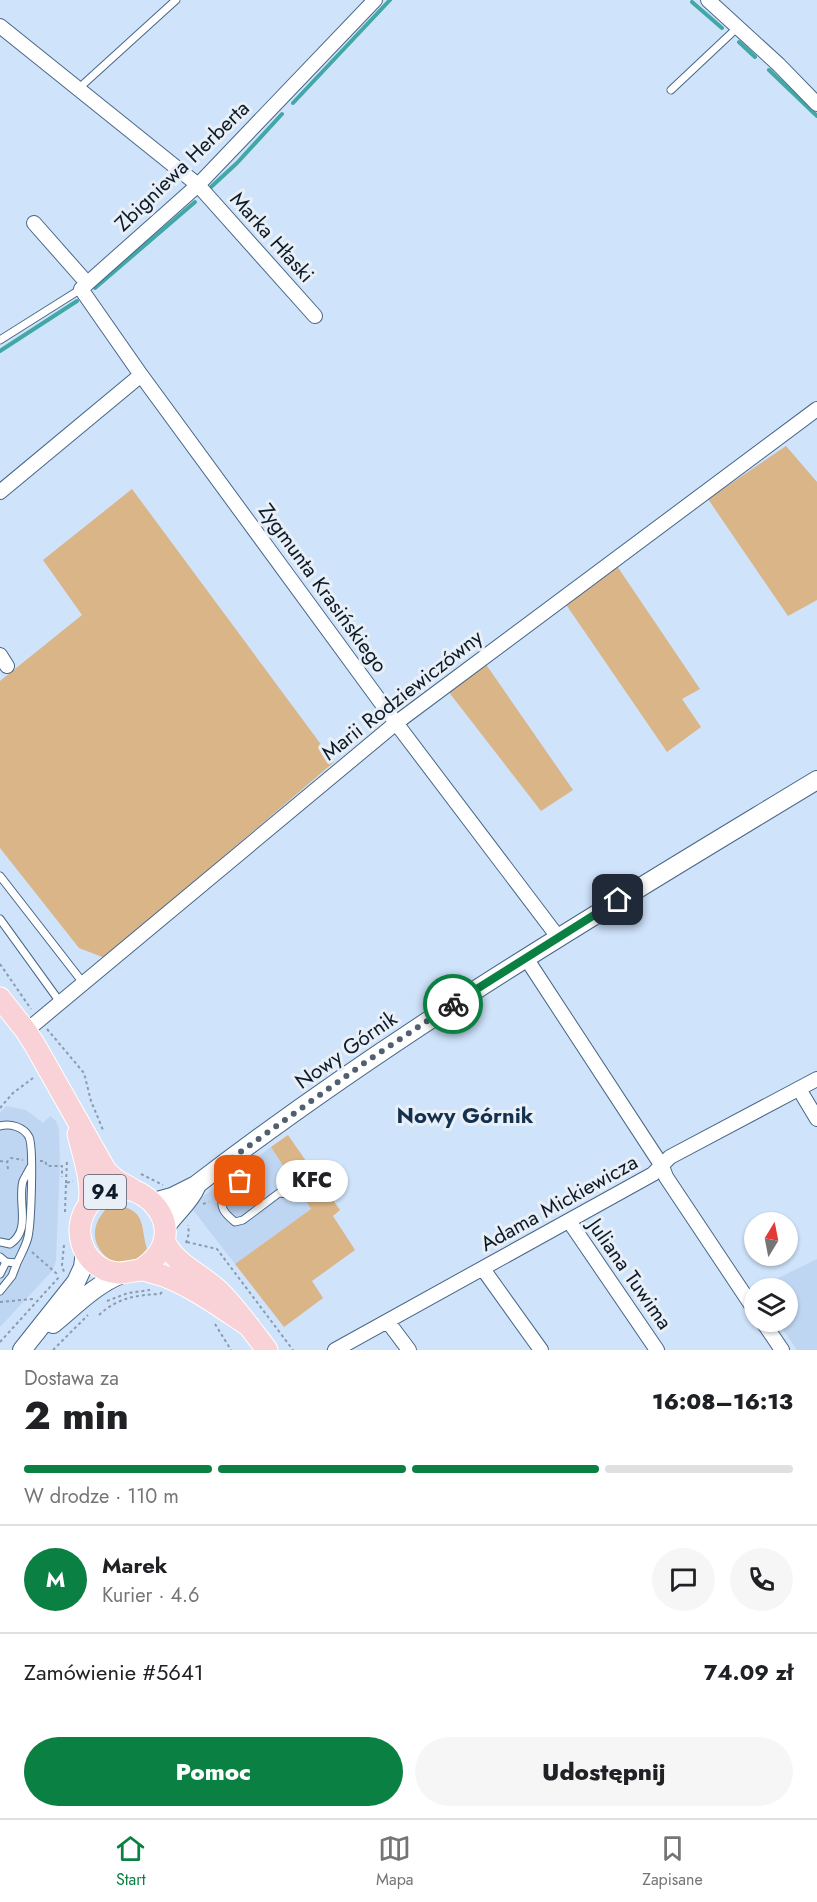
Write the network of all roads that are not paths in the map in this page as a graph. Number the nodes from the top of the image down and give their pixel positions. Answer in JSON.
{"nodes":[{"id":1,"x":176,"y":0,"type":"edge"},
{"id":2,"x":375,"y":0,"type":"edge"},
{"id":3,"x":708,"y":0,"type":"edge"},
{"id":4,"x":0,"y":26,"type":"edge"},
{"id":5,"x":738,"y":27,"type":"junction"},
{"id":6,"x":78,"y":89,"type":"junction"},
{"id":7,"x":671,"y":90,"type":"dead end"},
{"id":8,"x":817,"y":104,"type":"edge"},
{"id":9,"x":198,"y":185,"type":"junction"},
{"id":10,"x":34,"y":223,"type":"dead end"},
{"id":11,"x":84,"y":286,"type":"junction"},
{"id":12,"x":315,"y":316,"type":"dead end"},
{"id":13,"x":0,"y":340,"type":"edge"},
{"id":14,"x":141,"y":375,"type":"junction"},
{"id":15,"x":817,"y":409,"type":"edge"},
{"id":16,"x":0,"y":492,"type":"edge"},
{"id":17,"x":396,"y":723,"type":"junction"},
{"id":18,"x":817,"y":780,"type":"edge"},
{"id":19,"x":0,"y":876,"type":"edge"},
{"id":20,"x":0,"y":919,"type":"edge"},
{"id":21,"x":558,"y":937,"type":"junction"},
{"id":22,"x":526,"y":958,"type":"junction"},
{"id":23,"x":84,"y":984,"type":"junction"},
{"id":24,"x":0,"y":998,"type":"edge"},
{"id":25,"x":61,"y":1003,"type":"junction"},
{"id":26,"x":33,"y":1026,"type":"junction"},
{"id":27,"x":817,"y":1079,"type":"edge"},
{"id":28,"x":799,"y":1089,"type":"junction"},
{"id":29,"x":74,"y":1113,"type":"junction"},
{"id":30,"x":817,"y":1119,"type":"edge"},
{"id":31,"x":0,"y":1126,"type":"edge"},
{"id":32,"x":225,"y":1163,"type":"junction"},
{"id":33,"x":31,"y":1166,"type":"junction"},
{"id":34,"x":662,"y":1166,"type":"junction"},
{"id":35,"x":240,"y":1181,"type":"dead end"},
{"id":36,"x":196,"y":1185,"type":"junction"},
{"id":37,"x":132,"y":1189,"type":"junction"},
{"id":38,"x":223,"y":1192,"type":"dead end"},
{"id":39,"x":288,"y":1194,"type":"dead end"},
{"id":40,"x":154,"y":1202,"type":"junction"},
{"id":41,"x":89,"y":1204,"type":"junction"},
{"id":42,"x":569,"y":1221,"type":"junction"},
{"id":43,"x":165,"y":1234,"type":"junction"},
{"id":44,"x":0,"y":1242,"type":"edge"},
{"id":45,"x":85,"y":1251,"type":"junction"},
{"id":46,"x":3,"y":1260,"type":"edge"},
{"id":47,"x":17,"y":1263,"type":"junction"},
{"id":48,"x":483,"y":1269,"type":"junction"},
{"id":49,"x":131,"y":1272,"type":"junction"},
{"id":50,"x":0,"y":1274,"type":"edge"},
{"id":51,"x":0,"y":1291,"type":"edge"},
{"id":52,"x":744,"y":1294,"type":"edge"},
{"id":53,"x":388,"y":1322,"type":"junction"},
{"id":54,"x":249,"y":1326,"type":"junction"},
{"id":55,"x":770,"y":1332,"type":"edge"},
{"id":56,"x":25,"y":1347,"type":"edge"},
{"id":57,"x":267,"y":1350,"type":"edge"},
{"id":58,"x":335,"y":1350,"type":"edge"},
{"id":59,"x":409,"y":1350,"type":"edge"},
{"id":60,"x":541,"y":1350,"type":"edge"},
{"id":61,"x":657,"y":1350,"type":"edge"},
{"id":62,"x":782,"y":1350,"type":"edge"}],
"edges":[{"from":1,"to":6,"type":"lane"},
{"from":2,"to":9,"type":"street","name":"Zbigniewa Herberta"},
{"from":3,"to":5,"type":"street"},
{"from":4,"to":6,"type":"street","name":"Marka Hłaski"},
{"from":5,"to":7,"type":"lane"},
{"from":5,"to":8,"type":"street"},
{"from":6,"to":9,"type":"street","name":"Marka Hłaski"},
{"from":9,"to":11,"type":"street","name":"Zbigniewa Herberta"},
{"from":9,"to":12,"type":"street","name":"Marka Hłaski"},
{"from":10,"to":11,"type":"street","name":"Zygmunta Krasińskiego"},
{"from":11,"to":13,"type":"lane","name":"Zbigniewa Herberta"},
{"from":11,"to":14,"type":"street","name":"Zygmunta Krasińskiego"},
{"from":14,"to":16,"type":"street"},
{"from":14,"to":17,"type":"street","name":"Zygmunta Krasińskiego"},
{"from":15,"to":17,"type":"street","name":"Marii Rodziewiczówny"},
{"from":17,"to":21,"type":"street","name":"Zygmunta Krasińskiego"},
{"from":17,"to":23,"type":"street","name":"Marii Rodziewiczówny"},
{"from":18,"to":21,"type":"street","name":"Nowy Górnik"},
{"from":19,"to":23,"type":"lane"},
{"from":20,"to":25,"type":"lane"},
{"from":21,"to":22,"type":"street","name":"Nowy Górnik"},
{"from":22,"to":32,"type":"street","name":"Nowy Górnik"},
{"from":22,"to":34,"type":"street"},
{"from":23,"to":25,"type":"street","name":"Marii Rodziewiczówny"},
{"from":24,"to":26,"type":"main road","number":"94"},
{"from":25,"to":26,"type":"street","name":"Marii Rodziewiczówny"},
{"from":26,"to":29,"type":"main road","number":"94"},
{"from":27,"to":28,"type":"street","name":"Adama Mickiewicza"},
{"from":28,"to":30,"type":"street"},
{"from":28,"to":34,"type":"street","name":"Adama Mickiewicza"},
{"from":29,"to":37,"type":"main road","number":"94"},
{"from":29,"to":41,"type":"main road","number":"94"},
{"from":31,"to":33,"type":"lane"},
{"from":32,"to":35,"type":"lane"},
{"from":32,"to":36,"type":"street","name":"Nowy Górnik"},
{"from":33,"to":44,"type":"lane"},
{"from":33,"to":47,"type":"lane"},
{"from":34,"to":42,"type":"street","name":"Adama Mickiewicza"},
{"from":34,"to":52,"type":"street"},
{"from":36,"to":40,"type":"street","name":"Nowy Górnik"},
{"from":36,"to":43,"type":"street","name":"Nowy Górnik"},
{"from":37,"to":40,"type":"main road","number":"94"},
{"from":37,"to":41,"type":"main road","number":"94"},
{"from":38,"to":39,"type":"lane"},
{"from":40,"to":43,"type":"main road","number":"94"},
{"from":41,"to":45,"type":"main road","number":"94"},
{"from":42,"to":48,"type":"street","name":"Adama Mickiewicza"},
{"from":42,"to":61,"type":"street","name":"Juliana Tuwima"},
{"from":43,"to":49,"type":"main road"},
{"from":43,"to":54,"type":"main road","number":"94"},
{"from":45,"to":49,"type":"main road","number":"94"},
{"from":45,"to":56,"type":"street"},
{"from":46,"to":47,"type":"lane"},
{"from":46,"to":50,"type":"lane"},
{"from":47,"to":51,"type":"lane"},
{"from":48,"to":53,"type":"street","name":"Adama Mickiewicza"},
{"from":48,"to":60,"type":"street"},
{"from":49,"to":54,"type":"main road","number":"94"},
{"from":49,"to":56,"type":"street"},
{"from":53,"to":58,"type":"street","name":"Adama Mickiewicza"},
{"from":53,"to":59,"type":"street"},
{"from":54,"to":57,"type":"main road","number":"94"},
{"from":55,"to":62,"type":"street"}]}
